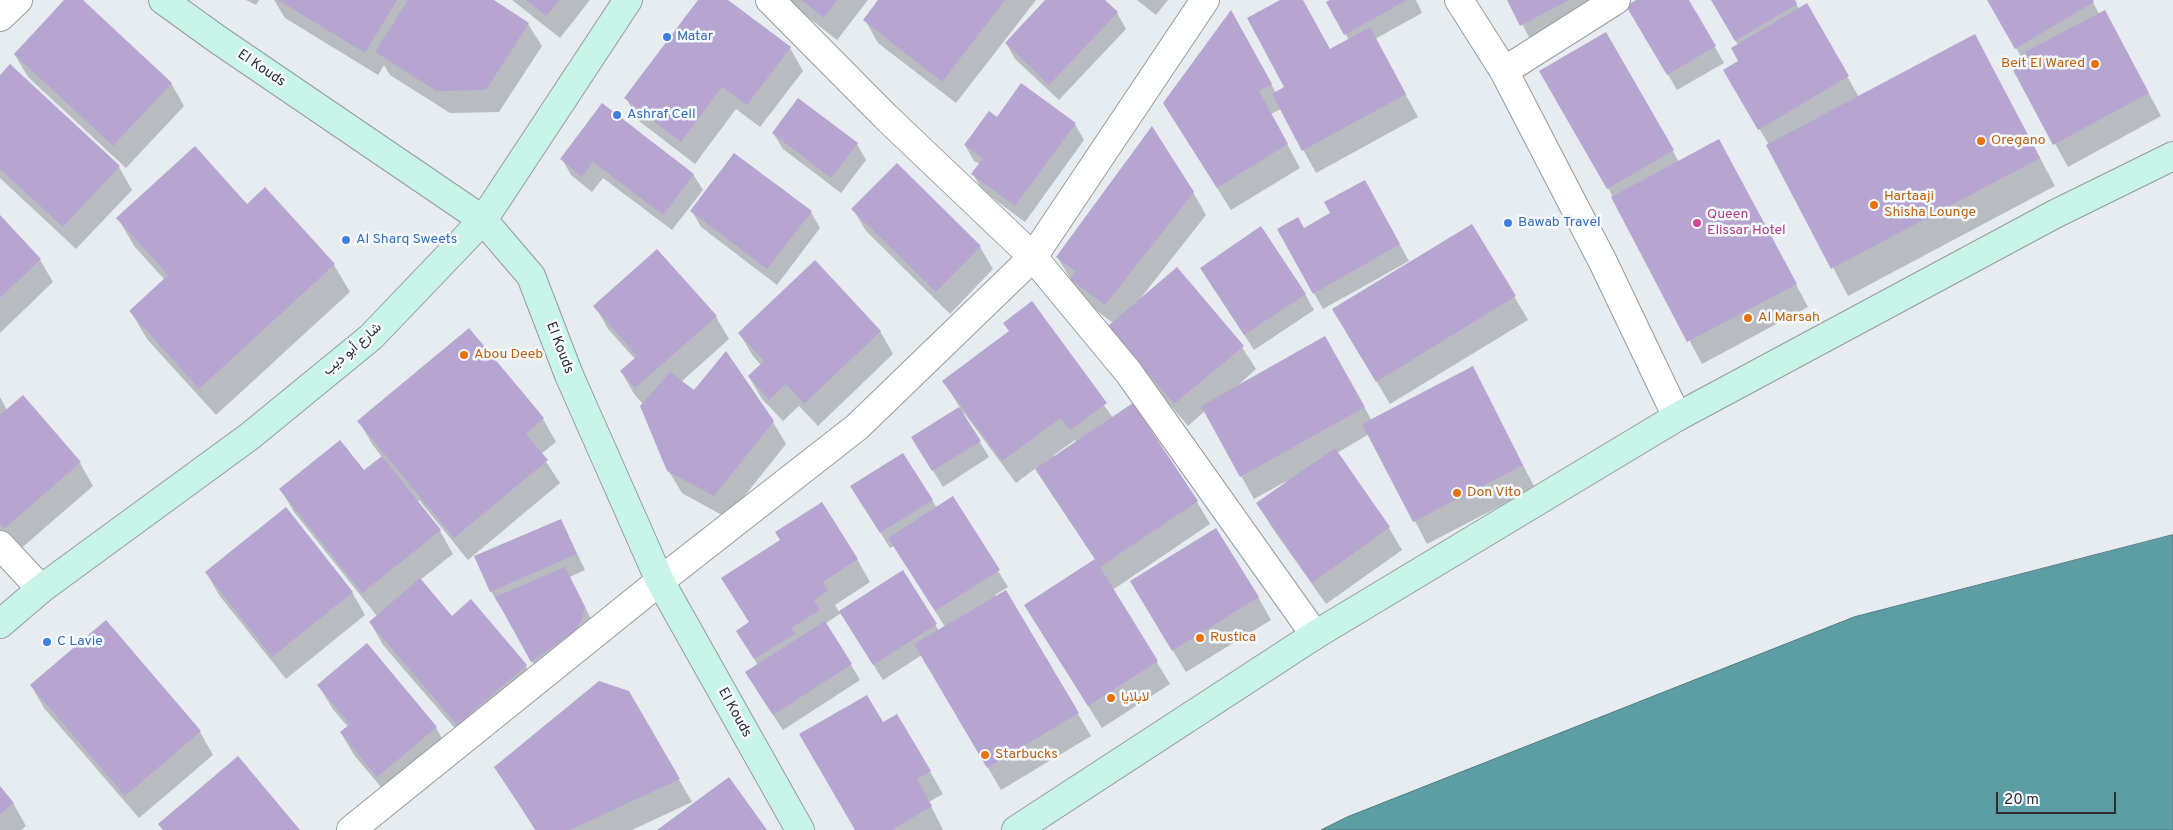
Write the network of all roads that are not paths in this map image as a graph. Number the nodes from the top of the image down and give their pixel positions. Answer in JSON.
{"nodes":[{"id":1,"x":18,"y":0,"type":"edge"},
{"id":2,"x":163,"y":0,"type":"edge"},
{"id":3,"x":628,"y":0,"type":"edge"},
{"id":4,"x":770,"y":0,"type":"edge"},
{"id":5,"x":1206,"y":0,"type":"edge"},
{"id":6,"x":1459,"y":0,"type":"edge"},
{"id":7,"x":1616,"y":0,"type":"edge"},
{"id":8,"x":0,"y":17,"type":"edge"},
{"id":9,"x":1504,"y":71,"type":"junction"},
{"id":10,"x":2173,"y":156,"type":"edge"},
{"id":11,"x":483,"y":220,"type":"junction"},
{"id":12,"x":1033,"y":257,"type":"junction"},
{"id":13,"x":1678,"y":417,"type":"junction"},
{"id":14,"x":0,"y":545,"type":"edge"},
{"id":15,"x":660,"y":581,"type":"junction"},
{"id":16,"x":41,"y":589,"type":"junction"},
{"id":17,"x":0,"y":624,"type":"edge"},
{"id":18,"x":1315,"y":635,"type":"junction"},
{"id":19,"x":351,"y":830,"type":"edge"},
{"id":20,"x":800,"y":830,"type":"edge"},
{"id":21,"x":1016,"y":830,"type":"edge"}],
"edges":[{"from":1,"to":8,"type":"street"},
{"from":2,"to":11,"type":"main road","name":"El Kouds"},
{"from":3,"to":11,"type":"main road","name":"شارع أبو ديب"},
{"from":4,"to":12,"type":"street"},
{"from":5,"to":12,"type":"street"},
{"from":6,"to":9,"type":"street"},
{"from":7,"to":9,"type":"street"},
{"from":9,"to":13,"type":"street"},
{"from":10,"to":13,"type":"main road"},
{"from":11,"to":15,"type":"main road","name":"El Kouds"},
{"from":11,"to":16,"type":"main road","name":"شارع أبو ديب"},
{"from":12,"to":15,"type":"street"},
{"from":12,"to":18,"type":"street"},
{"from":13,"to":18,"type":"main road"},
{"from":14,"to":16,"type":"street"},
{"from":15,"to":19,"type":"street"},
{"from":15,"to":20,"type":"main road","name":"El Kouds"},
{"from":16,"to":17,"type":"main road","name":"شارع أبو ديب"},
{"from":18,"to":21,"type":"main road"}]}
